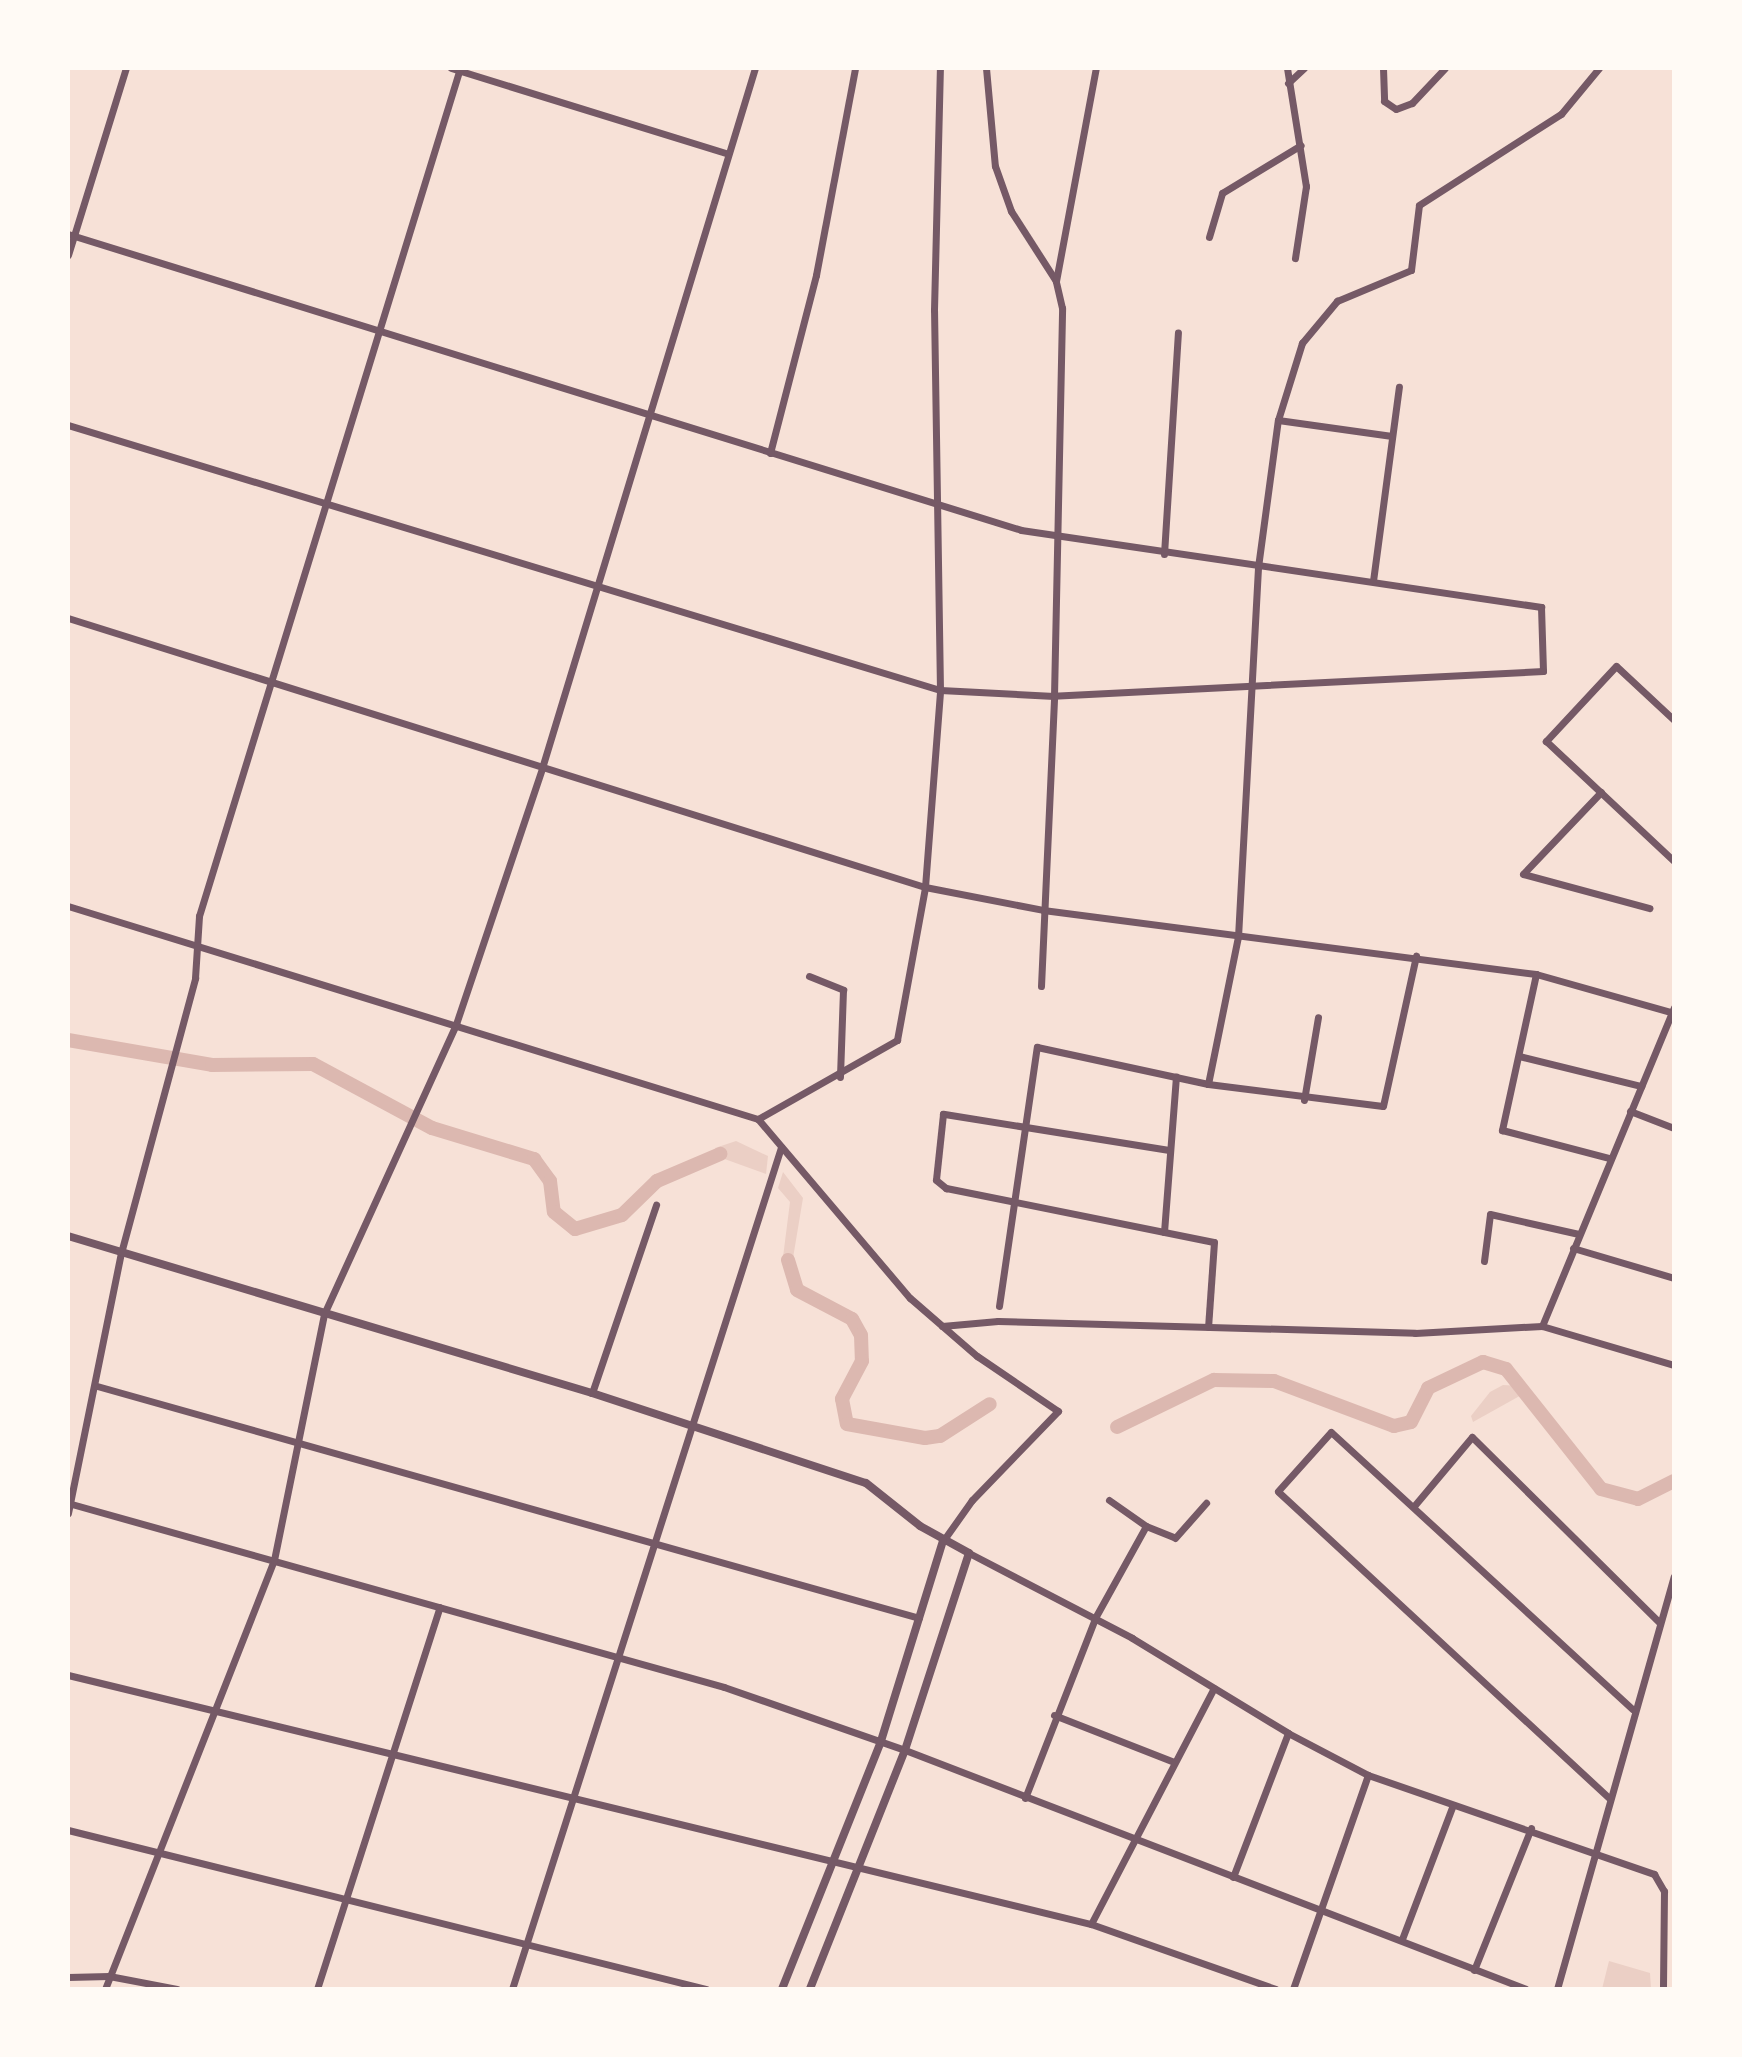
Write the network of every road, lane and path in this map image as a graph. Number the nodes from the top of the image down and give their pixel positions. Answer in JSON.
{"nodes":[{"id":1,"x":126,"y":68,"type":"edge"},
{"id":2,"x":755,"y":68,"type":"edge"},
{"id":3,"x":855,"y":68,"type":"edge"},
{"id":4,"x":940,"y":68,"type":"edge"},
{"id":5,"x":986,"y":68,"type":"edge"},
{"id":6,"x":1096,"y":68,"type":"edge"},
{"id":7,"x":1287,"y":68,"type":"edge"},
{"id":8,"x":1304,"y":68,"type":"edge"},
{"id":9,"x":1383,"y":68,"type":"edge"},
{"id":10,"x":1445,"y":68,"type":"edge"},
{"id":11,"x":1599,"y":68,"type":"edge"},
{"id":12,"x":457,"y":69,"type":"edge"},
{"id":13,"x":1288,"y":83,"type":"junction"},
{"id":14,"x":1301,"y":145,"type":"junction"},
{"id":15,"x":728,"y":154,"type":"junction"},
{"id":16,"x":71,"y":235,"type":"edge"},
{"id":17,"x":1209,"y":237,"type":"dead end"},
{"id":18,"x":68,"y":255,"type":"edge"},
{"id":19,"x":1295,"y":258,"type":"dead end"},
{"id":20,"x":1056,"y":281,"type":"junction"},
{"id":21,"x":1178,"y":332,"type":"dead end"},
{"id":22,"x":381,"y":333,"type":"junction"},
{"id":23,"x":1399,"y":387,"type":"dead end"},
{"id":24,"x":648,"y":417,"type":"junction"},
{"id":25,"x":1278,"y":420,"type":"junction"},
{"id":26,"x":68,"y":425,"type":"edge"},
{"id":27,"x":1392,"y":436,"type":"junction"},
{"id":28,"x":770,"y":453,"type":"junction"},
{"id":29,"x":328,"y":504,"type":"junction"},
{"id":30,"x":935,"y":504,"type":"junction"},
{"id":31,"x":1055,"y":536,"type":"junction"},
{"id":32,"x":1164,"y":554,"type":"junction"},
{"id":33,"x":1258,"y":567,"type":"junction"},
{"id":34,"x":1373,"y":581,"type":"junction"},
{"id":35,"x":596,"y":586,"type":"junction"},
{"id":36,"x":68,"y":618,"type":"edge"},
{"id":37,"x":274,"y":680,"type":"junction"},
{"id":38,"x":940,"y":690,"type":"junction"},
{"id":39,"x":1252,"y":690,"type":"junction"},
{"id":40,"x":1054,"y":696,"type":"junction"},
{"id":41,"x":1674,"y":720,"type":"edge"},
{"id":42,"x":542,"y":768,"type":"junction"},
{"id":43,"x":1601,"y":792,"type":"junction"},
{"id":44,"x":1674,"y":861,"type":"edge"},
{"id":45,"x":925,"y":887,"type":"junction"},
{"id":46,"x":68,"y":906,"type":"edge"},
{"id":47,"x":1649,"y":908,"type":"dead end"},
{"id":48,"x":1043,"y":910,"type":"junction"},
{"id":49,"x":1238,"y":937,"type":"junction"},
{"id":50,"x":197,"y":942,"type":"junction"},
{"id":51,"x":1416,"y":956,"type":"junction"},
{"id":52,"x":1536,"y":974,"type":"junction"},
{"id":53,"x":809,"y":976,"type":"dead end"},
{"id":54,"x":1041,"y":986,"type":"dead end"},
{"id":55,"x":1673,"y":1010,"type":"edge"},
{"id":56,"x":1318,"y":1017,"type":"dead end"},
{"id":57,"x":1672,"y":1023,"type":"edge"},
{"id":58,"x":456,"y":1024,"type":"junction"},
{"id":59,"x":1519,"y":1056,"type":"junction"},
{"id":60,"x":1176,"y":1076,"type":"junction"},
{"id":61,"x":840,"y":1077,"type":"junction"},
{"id":62,"x":1208,"y":1084,"type":"junction"},
{"id":63,"x":1641,"y":1086,"type":"junction"},
{"id":64,"x":1304,"y":1100,"type":"junction"},
{"id":65,"x":1630,"y":1111,"type":"junction"},
{"id":66,"x":758,"y":1119,"type":"junction"},
{"id":67,"x":1025,"y":1127,"type":"junction"},
{"id":68,"x":1674,"y":1128,"type":"edge"},
{"id":69,"x":781,"y":1147,"type":"junction"},
{"id":70,"x":1169,"y":1150,"type":"junction"},
{"id":71,"x":1609,"y":1158,"type":"junction"},
{"id":72,"x":1013,"y":1202,"type":"junction"},
{"id":73,"x":656,"y":1205,"type":"dead end"},
{"id":74,"x":1164,"y":1232,"type":"junction"},
{"id":75,"x":1579,"y":1234,"type":"junction"},
{"id":76,"x":68,"y":1236,"type":"edge"},
{"id":77,"x":1573,"y":1248,"type":"junction"},
{"id":78,"x":121,"y":1253,"type":"junction"},
{"id":79,"x":1484,"y":1261,"type":"dead end"},
{"id":80,"x":1674,"y":1278,"type":"edge"},
{"id":81,"x":999,"y":1306,"type":"dead end"},
{"id":82,"x":324,"y":1314,"type":"junction"},
{"id":83,"x":941,"y":1326,"type":"junction"},
{"id":84,"x":1542,"y":1326,"type":"junction"},
{"id":85,"x":1208,"y":1327,"type":"junction"},
{"id":86,"x":1674,"y":1365,"type":"edge"},
{"id":87,"x":97,"y":1386,"type":"junction"},
{"id":88,"x":592,"y":1393,"type":"junction"},
{"id":89,"x":692,"y":1425,"type":"junction"},
{"id":90,"x":299,"y":1443,"type":"junction"},
{"id":91,"x":1109,"y":1500,"type":"dead end"},
{"id":92,"x":69,"y":1503,"type":"edge"},
{"id":93,"x":1206,"y":1503,"type":"dead end"},
{"id":94,"x":1414,"y":1506,"type":"junction"},
{"id":95,"x":68,"y":1513,"type":"edge"},
{"id":96,"x":1146,"y":1526,"type":"junction"},
{"id":97,"x":943,"y":1541,"type":"junction"},
{"id":98,"x":654,"y":1543,"type":"junction"},
{"id":99,"x":969,"y":1553,"type":"junction"},
{"id":100,"x":274,"y":1560,"type":"junction"},
{"id":101,"x":1674,"y":1576,"type":"edge"},
{"id":102,"x":440,"y":1607,"type":"junction"},
{"id":103,"x":919,"y":1618,"type":"junction"},
{"id":104,"x":1095,"y":1618,"type":"junction"},
{"id":105,"x":1660,"y":1623,"type":"junction"},
{"id":106,"x":619,"y":1654,"type":"junction"},
{"id":107,"x":68,"y":1675,"type":"edge"},
{"id":108,"x":1214,"y":1688,"type":"junction"},
{"id":109,"x":219,"y":1710,"type":"junction"},
{"id":110,"x":1633,"y":1710,"type":"junction"},
{"id":111,"x":1054,"y":1715,"type":"junction"},
{"id":112,"x":1288,"y":1733,"type":"junction"},
{"id":113,"x":881,"y":1741,"type":"junction"},
{"id":114,"x":905,"y":1750,"type":"junction"},
{"id":115,"x":395,"y":1757,"type":"junction"},
{"id":116,"x":1174,"y":1762,"type":"junction"},
{"id":117,"x":1368,"y":1775,"type":"junction"},
{"id":118,"x":1025,"y":1798,"type":"junction"},
{"id":119,"x":1609,"y":1798,"type":"junction"},
{"id":120,"x":572,"y":1800,"type":"junction"},
{"id":121,"x":1453,"y":1805,"type":"junction"},
{"id":122,"x":1531,"y":1828,"type":"junction"},
{"id":123,"x":68,"y":1830,"type":"edge"},
{"id":124,"x":1134,"y":1839,"type":"junction"},
{"id":125,"x":1596,"y":1852,"type":"junction"},
{"id":126,"x":161,"y":1853,"type":"junction"},
{"id":127,"x":835,"y":1865,"type":"junction"},
{"id":128,"x":858,"y":1871,"type":"junction"},
{"id":129,"x":1233,"y":1877,"type":"junction"},
{"id":130,"x":345,"y":1898,"type":"junction"},
{"id":131,"x":1320,"y":1910,"type":"junction"},
{"id":132,"x":1091,"y":1924,"type":"junction"},
{"id":133,"x":1402,"y":1939,"type":"junction"},
{"id":134,"x":526,"y":1944,"type":"junction"},
{"id":135,"x":1474,"y":1970,"type":"junction"},
{"id":136,"x":109,"y":1976,"type":"junction"},
{"id":137,"x":68,"y":1977,"type":"edge"},
{"id":138,"x":105,"y":1989,"type":"edge"},
{"id":139,"x":177,"y":1989,"type":"edge"},
{"id":140,"x":317,"y":1989,"type":"edge"},
{"id":141,"x":512,"y":1989,"type":"edge"},
{"id":142,"x":706,"y":1989,"type":"edge"},
{"id":143,"x":782,"y":1989,"type":"edge"},
{"id":144,"x":810,"y":1989,"type":"edge"},
{"id":145,"x":1276,"y":1989,"type":"edge"},
{"id":146,"x":1293,"y":1989,"type":"edge"},
{"id":147,"x":1526,"y":1989,"type":"edge"},
{"id":148,"x":1557,"y":1989,"type":"edge"},
{"id":149,"x":1663,"y":1989,"type":"edge"}],
"edges":[{"from":1,"to":16,"type":"street"},
{"from":2,"to":15,"type":"street"},
{"from":3,"to":28,"type":"street"},
{"from":4,"to":30,"type":"street"},
{"from":5,"to":20,"type":"street"},
{"from":6,"to":20,"type":"street"},
{"from":7,"to":13,"type":"street"},
{"from":8,"to":13,"type":"street"},
{"from":9,"to":10,"type":"street"},
{"from":11,"to":25,"type":"street"},
{"from":12,"to":15,"type":"street"},
{"from":12,"to":22,"type":"street"},
{"from":13,"to":14,"type":"street"},
{"from":14,"to":17,"type":"street"},
{"from":14,"to":19,"type":"street"},
{"from":15,"to":24,"type":"street"},
{"from":16,"to":18,"type":"street"},
{"from":16,"to":22,"type":"street"},
{"from":20,"to":31,"type":"street"},
{"from":21,"to":32,"type":"street"},
{"from":22,"to":24,"type":"street"},
{"from":22,"to":29,"type":"street"},
{"from":23,"to":27,"type":"street"},
{"from":24,"to":28,"type":"street"},
{"from":24,"to":35,"type":"street"},
{"from":25,"to":27,"type":"street"},
{"from":25,"to":33,"type":"street"},
{"from":26,"to":29,"type":"street"},
{"from":27,"to":34,"type":"street"},
{"from":28,"to":30,"type":"street"},
{"from":29,"to":35,"type":"street"},
{"from":29,"to":37,"type":"street"},
{"from":30,"to":31,"type":"street"},
{"from":30,"to":38,"type":"street"},
{"from":31,"to":32,"type":"street"},
{"from":31,"to":40,"type":"street"},
{"from":32,"to":33,"type":"street"},
{"from":33,"to":34,"type":"street"},
{"from":33,"to":39,"type":"street"},
{"from":34,"to":39,"type":"street"},
{"from":35,"to":38,"type":"street"},
{"from":35,"to":42,"type":"street"},
{"from":36,"to":37,"type":"street"},
{"from":37,"to":42,"type":"street"},
{"from":37,"to":50,"type":"street"},
{"from":38,"to":40,"type":"street"},
{"from":38,"to":45,"type":"street"},
{"from":39,"to":40,"type":"street"},
{"from":39,"to":49,"type":"street"},
{"from":40,"to":48,"type":"street"},
{"from":41,"to":43,"type":"street"},
{"from":42,"to":45,"type":"street"},
{"from":42,"to":58,"type":"street"},
{"from":43,"to":44,"type":"street"},
{"from":43,"to":47,"type":"street"},
{"from":45,"to":48,"type":"street"},
{"from":45,"to":61,"type":"street"},
{"from":46,"to":50,"type":"street"},
{"from":48,"to":49,"type":"street"},
{"from":48,"to":54,"type":"street"},
{"from":49,"to":51,"type":"street"},
{"from":49,"to":62,"type":"street"},
{"from":50,"to":58,"type":"street"},
{"from":50,"to":78,"type":"street"},
{"from":51,"to":52,"type":"street"},
{"from":51,"to":64,"type":"street"},
{"from":52,"to":55,"type":"street"},
{"from":52,"to":59,"type":"street"},
{"from":53,"to":61,"type":"street"},
{"from":55,"to":57,"type":"street"},
{"from":56,"to":64,"type":"street"},
{"from":57,"to":63,"type":"street"},
{"from":58,"to":66,"type":"street"},
{"from":58,"to":82,"type":"street"},
{"from":59,"to":63,"type":"street"},
{"from":59,"to":71,"type":"street"},
{"from":60,"to":62,"type":"street"},
{"from":60,"to":67,"type":"street"},
{"from":60,"to":70,"type":"street"},
{"from":61,"to":66,"type":"street"},
{"from":62,"to":64,"type":"street"},
{"from":63,"to":65,"type":"street"},
{"from":65,"to":68,"type":"street"},
{"from":65,"to":71,"type":"street"},
{"from":66,"to":69,"type":"street"},
{"from":67,"to":70,"type":"street"},
{"from":67,"to":72,"type":"street"},
{"from":67,"to":72,"type":"street"},
{"from":69,"to":83,"type":"street"},
{"from":69,"to":89,"type":"street"},
{"from":70,"to":74,"type":"street"},
{"from":71,"to":75,"type":"street"},
{"from":72,"to":74,"type":"street"},
{"from":72,"to":81,"type":"street"},
{"from":73,"to":88,"type":"street"},
{"from":74,"to":85,"type":"street"},
{"from":75,"to":77,"type":"street"},
{"from":75,"to":79,"type":"street"},
{"from":76,"to":78,"type":"street"},
{"from":77,"to":80,"type":"street"},
{"from":77,"to":84,"type":"street"},
{"from":78,"to":82,"type":"street"},
{"from":78,"to":87,"type":"street"},
{"from":82,"to":88,"type":"street"},
{"from":82,"to":90,"type":"street"},
{"from":83,"to":85,"type":"street"},
{"from":83,"to":97,"type":"street"},
{"from":84,"to":85,"type":"street"},
{"from":84,"to":86,"type":"street"},
{"from":87,"to":90,"type":"street"},
{"from":87,"to":92,"type":"street"},
{"from":88,"to":89,"type":"street"},
{"from":89,"to":97,"type":"street"},
{"from":89,"to":98,"type":"street"},
{"from":90,"to":98,"type":"street"},
{"from":90,"to":100,"type":"street"},
{"from":91,"to":96,"type":"street"},
{"from":92,"to":95,"type":"street"},
{"from":92,"to":100,"type":"street"},
{"from":93,"to":96,"type":"street"},
{"from":94,"to":105,"type":"street"},
{"from":94,"to":110,"type":"street"},
{"from":94,"to":119,"type":"street"},
{"from":96,"to":104,"type":"street"},
{"from":97,"to":99,"type":"street"},
{"from":97,"to":103,"type":"street"},
{"from":98,"to":103,"type":"street"},
{"from":98,"to":106,"type":"street"},
{"from":99,"to":104,"type":"street"},
{"from":99,"to":114,"type":"street"},
{"from":100,"to":102,"type":"street"},
{"from":100,"to":109,"type":"street"},
{"from":101,"to":105,"type":"street"},
{"from":102,"to":106,"type":"street"},
{"from":102,"to":115,"type":"street"},
{"from":103,"to":113,"type":"street"},
{"from":104,"to":108,"type":"street"},
{"from":104,"to":111,"type":"street"},
{"from":105,"to":110,"type":"street"},
{"from":106,"to":113,"type":"street"},
{"from":106,"to":120,"type":"street"},
{"from":107,"to":109,"type":"street"},
{"from":108,"to":112,"type":"street"},
{"from":108,"to":116,"type":"street"},
{"from":109,"to":115,"type":"street"},
{"from":109,"to":126,"type":"street"},
{"from":110,"to":119,"type":"street"},
{"from":111,"to":116,"type":"street"},
{"from":111,"to":118,"type":"street"},
{"from":112,"to":117,"type":"street"},
{"from":112,"to":129,"type":"street"},
{"from":113,"to":114,"type":"street"},
{"from":113,"to":127,"type":"street"},
{"from":114,"to":118,"type":"street"},
{"from":114,"to":128,"type":"street"},
{"from":115,"to":120,"type":"street"},
{"from":115,"to":130,"type":"street"},
{"from":116,"to":124,"type":"street"},
{"from":117,"to":121,"type":"street"},
{"from":117,"to":131,"type":"street"},
{"from":118,"to":124,"type":"street"},
{"from":119,"to":125,"type":"street"},
{"from":120,"to":127,"type":"street"},
{"from":120,"to":134,"type":"street"},
{"from":121,"to":122,"type":"street"},
{"from":121,"to":133,"type":"street"},
{"from":122,"to":125,"type":"street"},
{"from":122,"to":135,"type":"street"},
{"from":123,"to":126,"type":"street"},
{"from":124,"to":129,"type":"street"},
{"from":124,"to":132,"type":"street"},
{"from":125,"to":148,"type":"street"},
{"from":125,"to":149,"type":"street"},
{"from":126,"to":130,"type":"street"},
{"from":126,"to":136,"type":"street"},
{"from":127,"to":128,"type":"street"},
{"from":127,"to":143,"type":"street"},
{"from":128,"to":132,"type":"street"},
{"from":128,"to":144,"type":"street"},
{"from":129,"to":131,"type":"street"},
{"from":130,"to":134,"type":"street"},
{"from":130,"to":140,"type":"street"},
{"from":131,"to":133,"type":"street"},
{"from":131,"to":146,"type":"street"},
{"from":132,"to":145,"type":"street"},
{"from":133,"to":135,"type":"street"},
{"from":134,"to":141,"type":"street"},
{"from":134,"to":142,"type":"street"},
{"from":135,"to":147,"type":"street"},
{"from":136,"to":137,"type":"street"},
{"from":136,"to":138,"type":"street"},
{"from":136,"to":139,"type":"street"}]}
